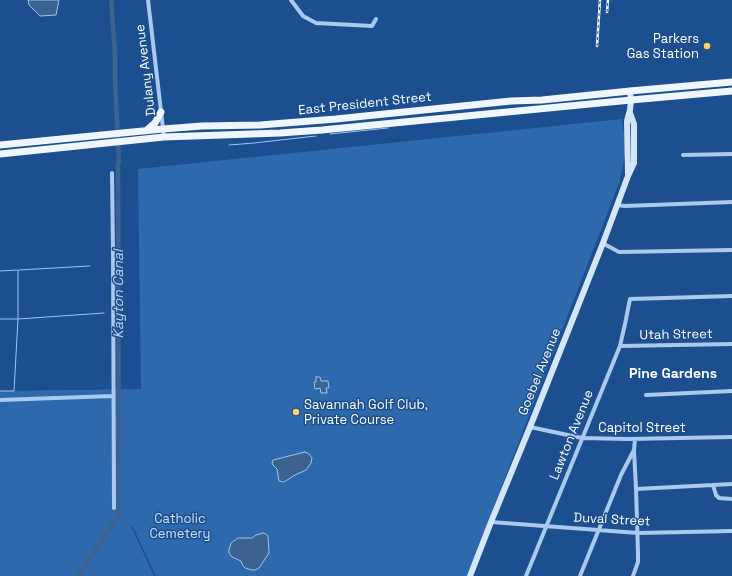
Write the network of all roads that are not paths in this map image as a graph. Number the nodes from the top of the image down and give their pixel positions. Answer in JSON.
{"nodes":[{"id":1,"x":148,"y":0,"type":"edge"},
{"id":2,"x":291,"y":0,"type":"edge"},
{"id":3,"x":376,"y":19,"type":"dead end"},
{"id":4,"x":732,"y":82,"type":"edge"},
{"id":5,"x":630,"y":91,"type":"junction"},
{"id":6,"x":732,"y":91,"type":"edge"},
{"id":7,"x":631,"y":100,"type":"junction"},
{"id":8,"x":161,"y":112,"type":"junction"},
{"id":9,"x":260,"y":125,"type":"junction"},
{"id":10,"x":163,"y":129,"type":"junction"},
{"id":11,"x":147,"y":130,"type":"junction"},
{"id":12,"x":226,"y":135,"type":"junction"},
{"id":13,"x":118,"y":137,"type":"junction"},
{"id":14,"x":164,"y":137,"type":"junction"},
{"id":15,"x":0,"y":145,"type":"edge"},
{"id":16,"x":0,"y":154,"type":"edge"},
{"id":17,"x":732,"y":154,"type":"edge"},
{"id":18,"x":684,"y":155,"type":"dead end"},
{"id":19,"x":112,"y":173,"type":"dead end"},
{"id":20,"x":732,"y":202,"type":"edge"},
{"id":21,"x":617,"y":205,"type":"junction"},
{"id":22,"x":603,"y":242,"type":"junction"},
{"id":23,"x":732,"y":250,"type":"edge"},
{"id":24,"x":732,"y":296,"type":"edge"},
{"id":25,"x":732,"y":344,"type":"edge"},
{"id":26,"x":620,"y":346,"type":"junction"},
{"id":27,"x":732,"y":391,"type":"edge"},
{"id":28,"x":646,"y":395,"type":"dead end"},
{"id":29,"x":113,"y":396,"type":"junction"},
{"id":30,"x":0,"y":400,"type":"edge"},
{"id":31,"x":530,"y":427,"type":"junction"},
{"id":32,"x":732,"y":437,"type":"edge"},
{"id":33,"x":582,"y":438,"type":"junction"},
{"id":34,"x":635,"y":439,"type":"junction"},
{"id":35,"x":634,"y":450,"type":"junction"},
{"id":36,"x":732,"y":484,"type":"edge"},
{"id":37,"x":713,"y":485,"type":"junction"},
{"id":38,"x":636,"y":489,"type":"junction"},
{"id":39,"x":732,"y":499,"type":"edge"},
{"id":40,"x":114,"y":508,"type":"dead end"},
{"id":41,"x":490,"y":522,"type":"junction"},
{"id":42,"x":546,"y":527,"type":"junction"},
{"id":43,"x":598,"y":531,"type":"junction"},
{"id":44,"x":732,"y":531,"type":"edge"},
{"id":45,"x":638,"y":533,"type":"junction"},
{"id":46,"x":470,"y":576,"type":"edge"},
{"id":47,"x":526,"y":576,"type":"edge"},
{"id":48,"x":580,"y":576,"type":"edge"},
{"id":49,"x":634,"y":576,"type":"edge"}],
"edges":[{"from":1,"to":8,"type":"street","name":"Dulany Avenue"},
{"from":2,"to":3,"type":"street"},
{"from":4,"to":5,"type":"main road","name":"East President Street"},
{"from":5,"to":7,"type":"street","name":"Goebel Avenue"},
{"from":5,"to":9,"type":"main road","name":"East President Street"},
{"from":6,"to":7,"type":"main road","name":"East President Street"},
{"from":7,"to":12,"type":"main road","name":"East President Street"},
{"from":7,"to":21,"type":"street","name":"Goebel Avenue"},
{"from":8,"to":10,"type":"street","name":"Dulany Avenue"},
{"from":8,"to":11,"type":"main road"},
{"from":9,"to":10,"type":"main road","name":"East President Street"},
{"from":9,"to":12,"type":"main road"},
{"from":10,"to":11,"type":"main road","name":"East President Street"},
{"from":10,"to":14,"type":"street","name":"Dulany Avenue"},
{"from":11,"to":13,"type":"main road","name":"East President Street"},
{"from":12,"to":14,"type":"main road","name":"East President Street"},
{"from":13,"to":14,"type":"main road","name":"East President Street"},
{"from":13,"to":15,"type":"main road","name":"East President Street"},
{"from":13,"to":16,"type":"main road","name":"East President Street"},
{"from":17,"to":18,"type":"street"},
{"from":19,"to":29,"type":"street"},
{"from":20,"to":21,"type":"street"},
{"from":21,"to":22,"type":"street","name":"Goebel Avenue"},
{"from":22,"to":23,"type":"street"},
{"from":22,"to":31,"type":"street","name":"Goebel Avenue"},
{"from":24,"to":26,"type":"street","name":"Lawton Avenue"},
{"from":25,"to":26,"type":"street","name":"Utah Street"},
{"from":26,"to":33,"type":"street","name":"Lawton Avenue"},
{"from":27,"to":28,"type":"street"},
{"from":29,"to":30,"type":"street"},
{"from":29,"to":40,"type":"street"},
{"from":31,"to":33,"type":"street","name":"Capitol Street"},
{"from":31,"to":41,"type":"street","name":"Goebel Avenue"},
{"from":32,"to":34,"type":"street","name":"Capitol Street"},
{"from":33,"to":34,"type":"street","name":"Capitol Street"},
{"from":33,"to":42,"type":"street","name":"Lawton Avenue"},
{"from":34,"to":35,"type":"street"},
{"from":35,"to":38,"type":"street"},
{"from":35,"to":43,"type":"street"},
{"from":36,"to":37,"type":"street"},
{"from":37,"to":38,"type":"street"},
{"from":37,"to":39,"type":"street"},
{"from":38,"to":45,"type":"street"},
{"from":41,"to":42,"type":"street","name":"Duval Street"},
{"from":41,"to":46,"type":"street","name":"Goebel Avenue"},
{"from":42,"to":43,"type":"street","name":"Duval Street"},
{"from":42,"to":47,"type":"street","name":"Lawton Avenue"},
{"from":43,"to":45,"type":"street","name":"Duval Street"},
{"from":43,"to":48,"type":"street"},
{"from":44,"to":45,"type":"street","name":"Duval Street"},
{"from":45,"to":49,"type":"street"}]}
